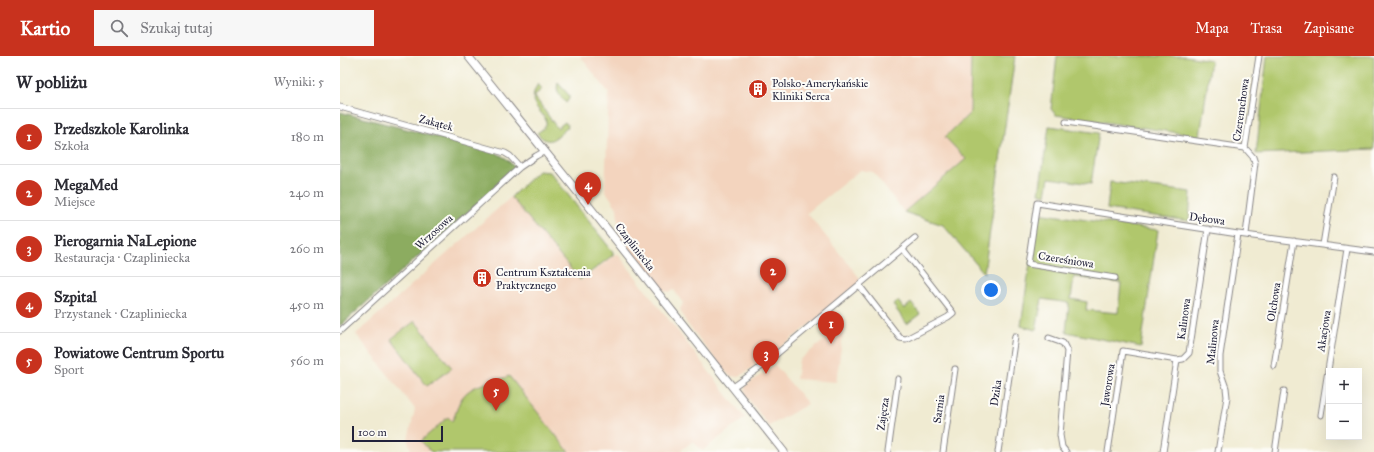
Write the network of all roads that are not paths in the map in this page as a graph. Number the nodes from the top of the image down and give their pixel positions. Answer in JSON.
{"nodes":[{"id":1,"x":468,"y":56,"type":"edge"},
{"id":2,"x":1259,"y":56,"type":"edge"},
{"id":3,"x":340,"y":107,"type":"edge"},
{"id":4,"x":1066,"y":122,"type":"dead end"},
{"id":5,"x":1245,"y":148,"type":"junction"},
{"id":6,"x":545,"y":151,"type":"junction"},
{"id":7,"x":520,"y":168,"type":"junction"},
{"id":8,"x":1334,"y":177,"type":"dead end"},
{"id":9,"x":1037,"y":203,"type":"joint"},
{"id":10,"x":1208,"y":229,"type":"junction"},
{"id":11,"x":1238,"y":234,"type":"junction"},
{"id":12,"x":1246,"y":234,"type":"junction"},
{"id":13,"x":915,"y":238,"type":"dead end"},
{"id":14,"x":1294,"y":241,"type":"junction"},
{"id":15,"x":1323,"y":245,"type":"junction"},
{"id":16,"x":903,"y":249,"type":"junction"},
{"id":17,"x":1347,"y":249,"type":"junction"},
{"id":18,"x":1374,"y":252,"type":"edge"},
{"id":19,"x":1115,"y":278,"type":"dead end"},
{"id":20,"x":858,"y":286,"type":"junction"},
{"id":21,"x":340,"y":331,"type":"edge"},
{"id":22,"x":1015,"y":336,"type":"dead end"},
{"id":23,"x":1050,"y":338,"type":"dead end"},
{"id":24,"x":1178,"y":360,"type":"junction"},
{"id":25,"x":1274,"y":366,"type":"dead end"},
{"id":26,"x":955,"y":369,"type":"dead end"},
{"id":27,"x":898,"y":379,"type":"dead end"},
{"id":28,"x":733,"y":387,"type":"junction"},
{"id":29,"x":1284,"y":391,"type":"dead end"},
{"id":30,"x":1321,"y":416,"type":"dead end"},
{"id":31,"x":784,"y":452,"type":"edge"},
{"id":32,"x":888,"y":452,"type":"edge"},
{"id":33,"x":943,"y":452,"type":"edge"},
{"id":34,"x":998,"y":452,"type":"edge"},
{"id":35,"x":1066,"y":452,"type":"edge"},
{"id":36,"x":1108,"y":452,"type":"edge"},
{"id":37,"x":1163,"y":452,"type":"edge"},
{"id":38,"x":1218,"y":452,"type":"edge"},
{"id":39,"x":1275,"y":452,"type":"edge"}],
"edges":[{"from":1,"to":6,"type":"main road","name":"Czapliniecka"},
{"from":2,"to":5,"type":"street","name":"Czeremchowa"},
{"from":3,"to":7,"type":"street","name":"Zakątek"},
{"from":4,"to":5,"type":"street"},
{"from":5,"to":12,"type":"street","name":"Czeremchowa"},
{"from":6,"to":7,"type":"street","name":"Wrzosowa"},
{"from":6,"to":28,"type":"main road","name":"Czapliniecka"},
{"from":7,"to":21,"type":"street","name":"Wrzosowa"},
{"from":8,"to":15,"type":"street"},
{"from":9,"to":10,"type":"street","name":"Dębowa"},
{"from":9,"to":19,"type":"street","name":"Czereśniowa"},
{"from":10,"to":11,"type":"street","name":"Dębowa"},
{"from":10,"to":24,"type":"street","name":"Kalinowa"},
{"from":11,"to":12,"type":"street","name":"Dębowa"},
{"from":11,"to":38,"type":"street","name":"Malinowa"},
{"from":12,"to":14,"type":"street","name":"Dębowa"},
{"from":13,"to":16,"type":"street"},
{"from":14,"to":15,"type":"street","name":"Dębowa"},
{"from":14,"to":25,"type":"street","name":"Olchowa"},
{"from":15,"to":17,"type":"street","name":"Dębowa"},
{"from":16,"to":20,"type":"street"},
{"from":16,"to":20,"type":"street"},
{"from":17,"to":18,"type":"street","name":"Dębowa"},
{"from":17,"to":30,"type":"street","name":"Akacjowa"},
{"from":20,"to":28,"type":"street"},
{"from":22,"to":34,"type":"street","name":"Dzika"},
{"from":23,"to":35,"type":"street"},
{"from":24,"to":36,"type":"street","name":"Jaworowa"},
{"from":24,"to":37,"type":"street"},
{"from":26,"to":33,"type":"street","name":"Sarnia"},
{"from":27,"to":32,"type":"street","name":"Zajęcza"},
{"from":28,"to":31,"type":"main road","name":"Czapliniecka"},
{"from":29,"to":39,"type":"street"}]}
